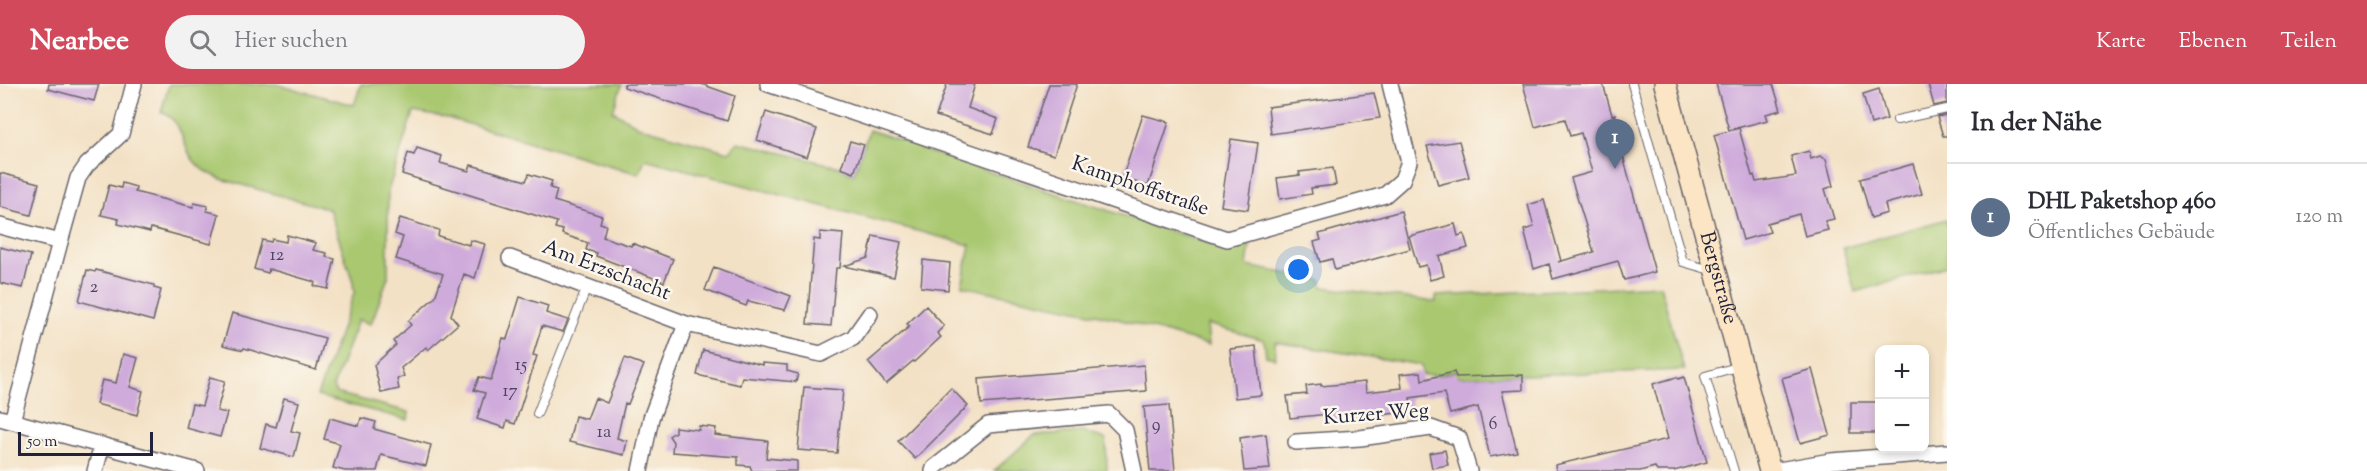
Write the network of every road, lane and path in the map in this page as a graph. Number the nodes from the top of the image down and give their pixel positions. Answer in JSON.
{"nodes":[{"id":1,"x":134,"y":84,"type":"edge"},
{"id":2,"x":768,"y":84,"type":"edge"},
{"id":3,"x":1390,"y":84,"type":"edge"},
{"id":4,"x":1632,"y":84,"type":"edge"},
{"id":5,"x":1665,"y":84,"type":"edge"},
{"id":6,"x":1947,"y":109,"type":"edge"},
{"id":7,"x":1897,"y":120,"type":"dead end"},
{"id":8,"x":0,"y":226,"type":"edge"},
{"id":9,"x":60,"y":242,"type":"junction"},
{"id":10,"x":510,"y":258,"type":"dead end"},
{"id":11,"x":1717,"y":271,"type":"junction"},
{"id":12,"x":586,"y":286,"type":"junction"},
{"id":13,"x":870,"y":314,"type":"dead end"},
{"id":14,"x":686,"y":324,"type":"junction"},
{"id":15,"x":1741,"y":366,"type":"junction"},
{"id":16,"x":537,"y":414,"type":"dead end"},
{"id":17,"x":6,"y":419,"type":"edge"},
{"id":18,"x":1296,"y":442,"type":"dead end"},
{"id":19,"x":102,"y":445,"type":"junction"},
{"id":20,"x":1947,"y":452,"type":"edge"},
{"id":21,"x":95,"y":471,"type":"edge"},
{"id":22,"x":197,"y":471,"type":"edge"},
{"id":23,"x":640,"y":471,"type":"edge"},
{"id":24,"x":933,"y":471,"type":"edge"},
{"id":25,"x":1134,"y":471,"type":"edge"},
{"id":26,"x":1469,"y":471,"type":"edge"},
{"id":27,"x":1734,"y":471,"type":"edge"},
{"id":28,"x":1772,"y":471,"type":"edge"}],
"edges":[{"from":1,"to":9,"type":"street"},
{"from":2,"to":3,"type":"street","name":"Kamphoffstraße"},
{"from":4,"to":11,"type":"lane"},
{"from":5,"to":11,"type":"main road","name":"Bergstraße"},
{"from":6,"to":7,"type":"lane"},
{"from":8,"to":9,"type":"street"},
{"from":9,"to":17,"type":"street"},
{"from":10,"to":12,"type":"street","name":"Am Erzschacht"},
{"from":11,"to":15,"type":"main road","name":"Bergstraße"},
{"from":12,"to":14,"type":"street","name":"Am Erzschacht"},
{"from":12,"to":16,"type":"lane"},
{"from":13,"to":14,"type":"street","name":"Am Erzschacht"},
{"from":14,"to":23,"type":"street","name":"Am Erzschacht"},
{"from":15,"to":27,"type":"lane"},
{"from":15,"to":28,"type":"main road","name":"Bergstraße"},
{"from":17,"to":19,"type":"street"},
{"from":18,"to":26,"type":"street","name":"Kurzer Weg"},
{"from":19,"to":21,"type":"street"},
{"from":19,"to":22,"type":"street"},
{"from":20,"to":28,"type":"street"},
{"from":24,"to":25,"type":"street"}]}
